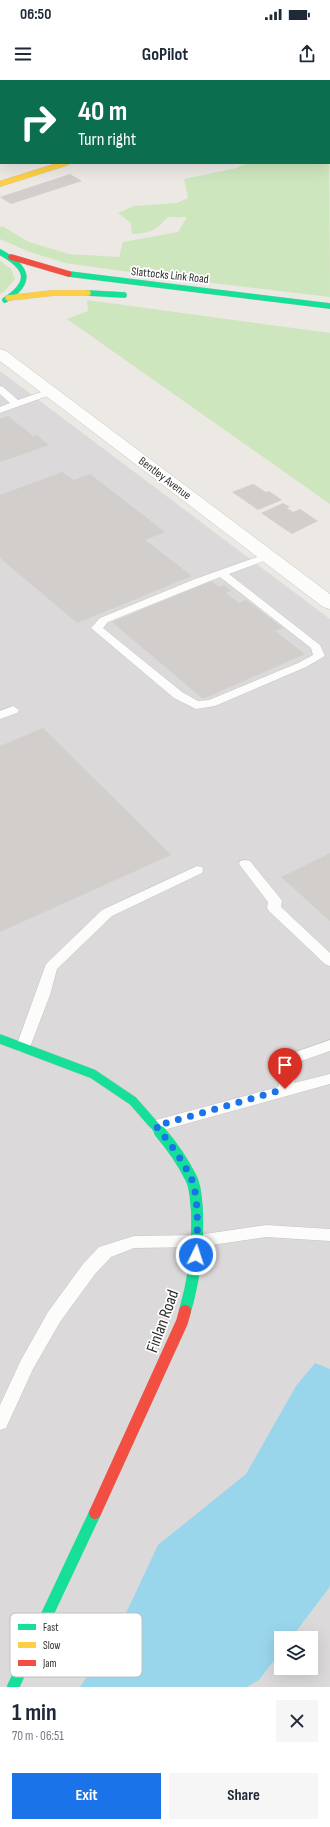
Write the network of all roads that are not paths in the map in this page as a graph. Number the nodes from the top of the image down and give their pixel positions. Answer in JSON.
{"nodes":[{"id":1,"x":63,"y":164,"type":"edge"},
{"id":2,"x":0,"y":184,"type":"edge"},
{"id":3,"x":0,"y":252,"type":"edge"},
{"id":4,"x":10,"y":256,"type":"junction"},
{"id":5,"x":134,"y":296,"type":"dead end"},
{"id":6,"x":4,"y":300,"type":"edge"},
{"id":7,"x":330,"y":306,"type":"edge"},
{"id":8,"x":3,"y":360,"type":"edge"},
{"id":9,"x":0,"y":389,"type":"edge"},
{"id":10,"x":50,"y":392,"type":"junction"},
{"id":11,"x":17,"y":404,"type":"junction"},
{"id":12,"x":0,"y":410,"type":"edge"},
{"id":13,"x":268,"y":556,"type":"junction"},
{"id":14,"x":221,"y":573,"type":"junction"},
{"id":15,"x":330,"y":603,"type":"edge"},
{"id":16,"x":13,"y":710,"type":"dead end"},
{"id":17,"x":0,"y":715,"type":"edge"},
{"id":18,"x":245,"y":864,"type":"dead end"},
{"id":19,"x":197,"y":870,"type":"dead end"},
{"id":20,"x":330,"y":961,"type":"edge"},
{"id":21,"x":0,"y":1039,"type":"edge"},
{"id":22,"x":330,"y":1045,"type":"edge"},
{"id":23,"x":23,"y":1047,"type":"junction"},
{"id":24,"x":330,"y":1079,"type":"edge"},
{"id":25,"x":285,"y":1089,"type":"junction"},
{"id":26,"x":156,"y":1126,"type":"junction"},
{"id":27,"x":330,"y":1235,"type":"edge"},
{"id":28,"x":198,"y":1241,"type":"junction"},
{"id":29,"x":0,"y":1423,"type":"edge"},
{"id":30,"x":48,"y":1613,"type":"edge"},
{"id":31,"x":18,"y":1677,"type":"edge"},
{"id":32,"x":13,"y":1687,"type":"edge"}],
"edges":[{"from":1,"to":2,"type":"main road"},
{"from":3,"to":4,"type":"main road","name":"Slattocks Link Road"},
{"from":4,"to":6,"type":"main road"},
{"from":4,"to":7,"type":"main road","name":"Slattocks Link Road"},
{"from":5,"to":6,"type":"main road","name":"Slattocks Link Road"},
{"from":8,"to":10,"type":"street","name":"Bentley Avenue"},
{"from":9,"to":11,"type":"lane"},
{"from":10,"to":11,"type":"lane"},
{"from":10,"to":13,"type":"street","name":"Bentley Avenue"},
{"from":11,"to":12,"type":"lane"},
{"from":13,"to":14,"type":"lane"},
{"from":13,"to":15,"type":"street","name":"Bentley Avenue"},
{"from":14,"to":14,"type":"lane"},
{"from":16,"to":17,"type":"lane"},
{"from":18,"to":20,"type":"lane"},
{"from":19,"to":23,"type":"lane"},
{"from":21,"to":23,"type":"main road","name":"Finlan Road"},
{"from":22,"to":25,"type":"lane"},
{"from":23,"to":26,"type":"main road","name":"Finlan Road"},
{"from":24,"to":25,"type":"lane"},
{"from":25,"to":26,"type":"lane"},
{"from":26,"to":28,"type":"main road","name":"Finlan Road"},
{"from":27,"to":28,"type":"lane"},
{"from":28,"to":29,"type":"lane"},
{"from":28,"to":30,"type":"main road","name":"Finlan Road"},
{"from":31,"to":32,"type":"main road","name":"Finlan Road"}]}
